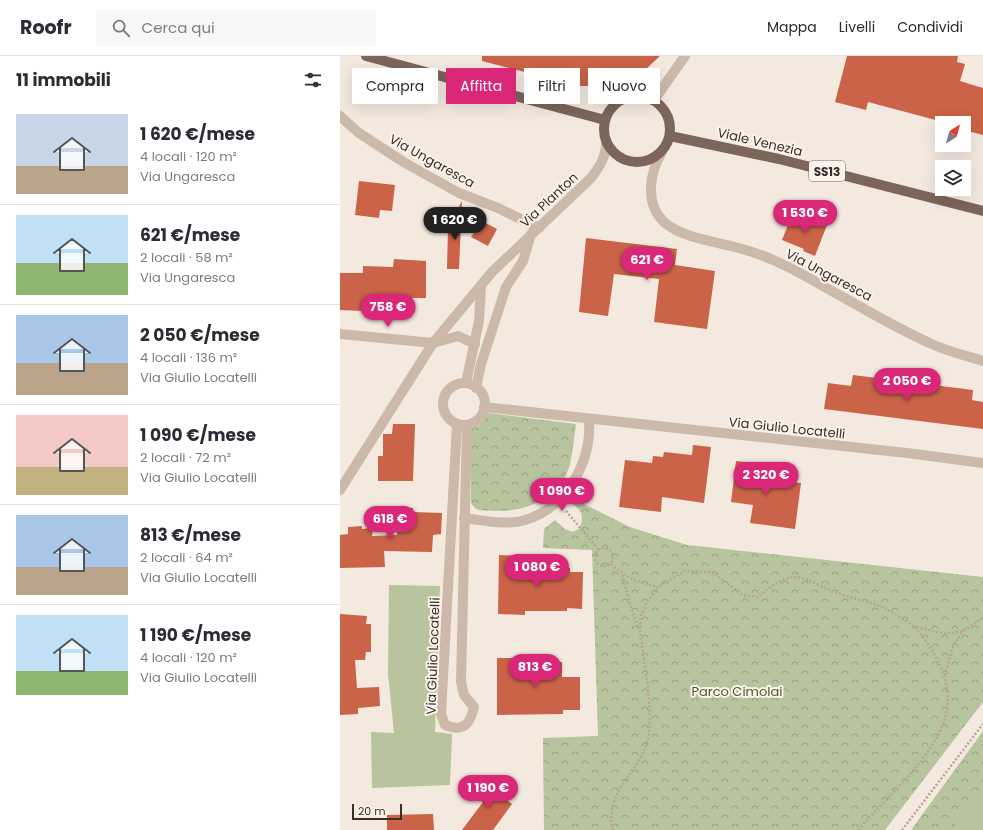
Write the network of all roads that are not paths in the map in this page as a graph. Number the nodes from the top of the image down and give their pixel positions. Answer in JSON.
{"nodes":[{"id":1,"x":366,"y":56,"type":"edge"},
{"id":2,"x":685,"y":56,"type":"edge"},
{"id":3,"x":660,"y":91,"type":"edge"},
{"id":4,"x":615,"y":104,"type":"edge"},
{"id":5,"x":659,"y":104,"type":"edge"},
{"id":6,"x":340,"y":116,"type":"edge"},
{"id":7,"x":605,"y":120,"type":"junction"},
{"id":8,"x":670,"y":136,"type":"junction"},
{"id":9,"x":606,"y":140,"type":"junction"},
{"id":10,"x":662,"y":152,"type":"junction"},
{"id":11,"x":983,"y":211,"type":"edge"},
{"id":12,"x":535,"y":231,"type":"junction"},
{"id":13,"x":481,"y":286,"type":"junction"},
{"id":14,"x":340,"y":334,"type":"edge"},
{"id":15,"x":433,"y":344,"type":"junction"},
{"id":16,"x":475,"y":344,"type":"junction"},
{"id":17,"x":983,"y":361,"type":"edge"},
{"id":18,"x":466,"y":383,"type":"junction"},
{"id":19,"x":476,"y":388,"type":"junction"},
{"id":20,"x":484,"y":407,"type":"junction"},
{"id":21,"x":589,"y":419,"type":"junction"},
{"id":22,"x":462,"y":425,"type":"junction"},
{"id":23,"x":983,"y":463,"type":"edge"},
{"id":24,"x":340,"y":490,"type":"edge"},
{"id":25,"x":464,"y":518,"type":"junction"}],
"edges":[{"from":1,"to":7,"type":"main road"},
{"from":2,"to":3,"type":"street"},
{"from":4,"to":7,"type":"main road"},
{"from":5,"to":8,"type":"main road"},
{"from":6,"to":12,"type":"street","name":"Via Ungaresca"},
{"from":7,"to":9,"type":"main road"},
{"from":8,"to":10,"type":"main road"},
{"from":8,"to":11,"type":"main road","name":"Viale Venezia","number":"SS13"},
{"from":9,"to":10,"type":"main road"},
{"from":9,"to":12,"type":"street","name":"Via Planton"},
{"from":10,"to":17,"type":"street","name":"Via Ungaresca"},
{"from":12,"to":13,"type":"street","name":"Via Planton"},
{"from":12,"to":19,"type":"street"},
{"from":13,"to":15,"type":"street","name":"Via Planton"},
{"from":13,"to":16,"type":"street"},
{"from":14,"to":15,"type":"street"},
{"from":15,"to":16,"type":"street"},
{"from":15,"to":24,"type":"street","name":"Via Planton"},
{"from":16,"to":18,"type":"street"},
{"from":18,"to":19,"type":"street"},
{"from":18,"to":22,"type":"street"},
{"from":19,"to":20,"type":"street"},
{"from":20,"to":21,"type":"street","name":"Via Giulio Locatelli"},
{"from":20,"to":22,"type":"street"},
{"from":21,"to":23,"type":"street","name":"Via Giulio Locatelli"},
{"from":21,"to":25,"type":"street"},
{"from":22,"to":25,"type":"street","name":"Via Giulio Locatelli"},
{"from":22,"to":25,"type":"street","name":"Via Giulio Locatelli"}]}
